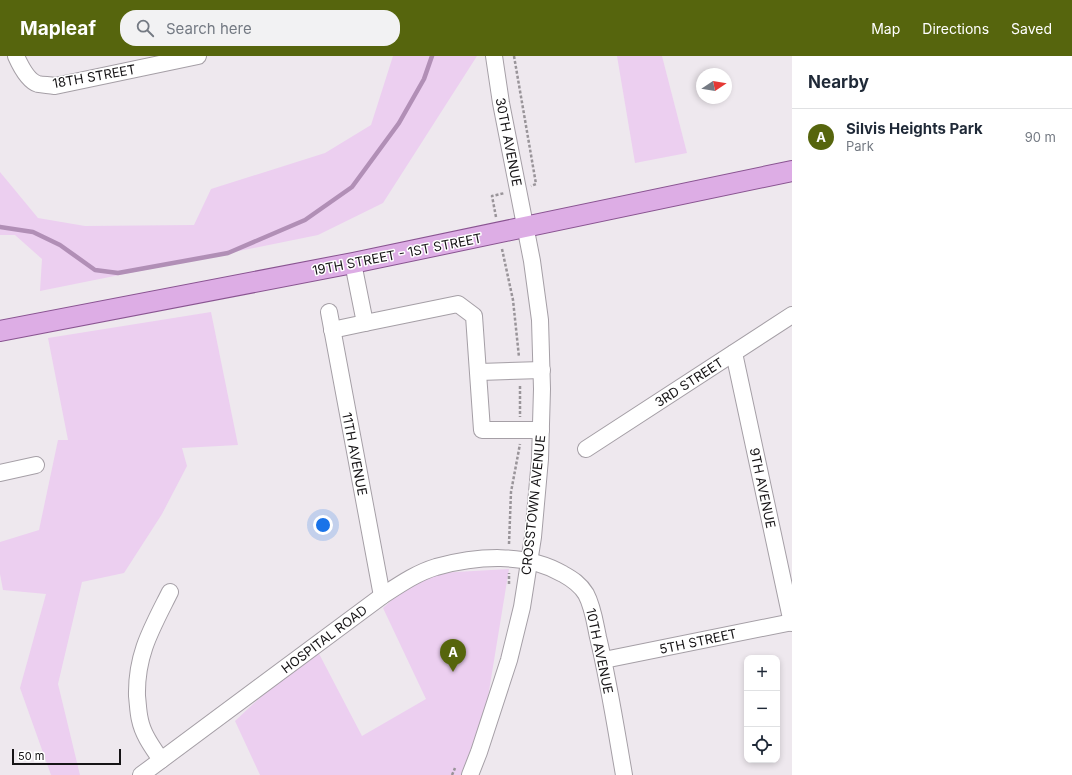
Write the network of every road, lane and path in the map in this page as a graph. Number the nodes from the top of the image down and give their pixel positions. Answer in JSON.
{"nodes":[{"id":1,"x":16,"y":56,"type":"edge"},
{"id":2,"x":198,"y":56,"type":"edge"},
{"id":3,"x":494,"y":56,"type":"edge"},
{"id":4,"x":514,"y":56,"type":"edge"},
{"id":5,"x":792,"y":171,"type":"edge"},
{"id":6,"x":536,"y":184,"type":"dead end"},
{"id":7,"x":502,"y":193,"type":"dead end"},
{"id":8,"x":496,"y":212,"type":"dead end"},
{"id":9,"x":526,"y":228,"type":"junction"},
{"id":10,"x":499,"y":233,"type":"junction"},
{"id":11,"x":353,"y":263,"type":"junction"},
{"id":12,"x":329,"y":312,"type":"dead end"},
{"id":13,"x":792,"y":315,"type":"edge"},
{"id":14,"x":365,"y":323,"type":"junction"},
{"id":15,"x":332,"y":330,"type":"junction"},
{"id":16,"x":0,"y":331,"type":"edge"},
{"id":17,"x":734,"y":353,"type":"junction"},
{"id":18,"x":542,"y":370,"type":"junction"},
{"id":19,"x":479,"y":372,"type":"junction"},
{"id":20,"x":519,"y":372,"type":"junction"},
{"id":21,"x":520,"y":430,"type":"junction"},
{"id":22,"x":541,"y":430,"type":"junction"},
{"id":23,"x":586,"y":449,"type":"dead end"},
{"id":24,"x":36,"y":465,"type":"dead end"},
{"id":25,"x":0,"y":473,"type":"edge"},
{"id":26,"x":509,"y":542,"type":"dead end"},
{"id":27,"x":529,"y":561,"type":"junction"},
{"id":28,"x":509,"y":569,"type":"dead end"},
{"id":29,"x":509,"y":591,"type":"dead end"},
{"id":30,"x":170,"y":592,"type":"dead end"},
{"id":31,"x":382,"y":596,"type":"junction"},
{"id":32,"x":792,"y":622,"type":"edge"},
{"id":33,"x":604,"y":660,"type":"junction"},
{"id":34,"x":161,"y":760,"type":"junction"},
{"id":35,"x":458,"y":761,"type":"dead end"},
{"id":36,"x":141,"y":775,"type":"edge"},
{"id":37,"x":452,"y":775,"type":"edge"},
{"id":38,"x":470,"y":775,"type":"edge"},
{"id":39,"x":624,"y":775,"type":"edge"}],
"edges":[{"from":1,"to":2,"type":"street","name":"18TH STREET"},
{"from":3,"to":9,"type":"street","name":"30TH AVENUE"},
{"from":4,"to":6,"type":"path"},
{"from":5,"to":9,"type":"main road","name":"19TH STREET - 1ST STREET"},
{"from":7,"to":8,"type":"path"},
{"from":9,"to":10,"type":"main road","name":"19TH STREET - 1ST STREET"},
{"from":9,"to":18,"type":"street","name":"CROSSTOWN AVENUE"},
{"from":10,"to":11,"type":"main road","name":"19TH STREET - 1ST STREET"},
{"from":10,"to":20,"type":"path"},
{"from":11,"to":14,"type":"street"},
{"from":11,"to":16,"type":"main road","name":"19TH STREET - 1ST STREET"},
{"from":12,"to":15,"type":"street","name":"11TH AVENUE"},
{"from":13,"to":17,"type":"street","name":"3RD STREET"},
{"from":14,"to":15,"type":"street"},
{"from":14,"to":19,"type":"street"},
{"from":15,"to":31,"type":"street","name":"11TH AVENUE"},
{"from":17,"to":23,"type":"street","name":"3RD STREET"},
{"from":17,"to":32,"type":"street","name":"9TH AVENUE"},
{"from":18,"to":20,"type":"street"},
{"from":18,"to":22,"type":"street","name":"CROSSTOWN AVENUE"},
{"from":19,"to":20,"type":"street"},
{"from":19,"to":21,"type":"street"},
{"from":20,"to":21,"type":"path"},
{"from":21,"to":22,"type":"street"},
{"from":21,"to":26,"type":"path"},
{"from":22,"to":27,"type":"street","name":"CROSSTOWN AVENUE"},
{"from":24,"to":25,"type":"street"},
{"from":27,"to":31,"type":"street","name":"HOSPITAL ROAD"},
{"from":27,"to":33,"type":"street","name":"10TH AVENUE"},
{"from":27,"to":38,"type":"street","name":"CROSSTOWN AVENUE"},
{"from":28,"to":29,"type":"path"},
{"from":30,"to":34,"type":"street"},
{"from":31,"to":34,"type":"street","name":"HOSPITAL ROAD"},
{"from":32,"to":33,"type":"street","name":"5TH STREET"},
{"from":33,"to":39,"type":"street","name":"10TH AVENUE"},
{"from":34,"to":36,"type":"street","name":"HOSPITAL ROAD"},
{"from":35,"to":37,"type":"path"}]}
